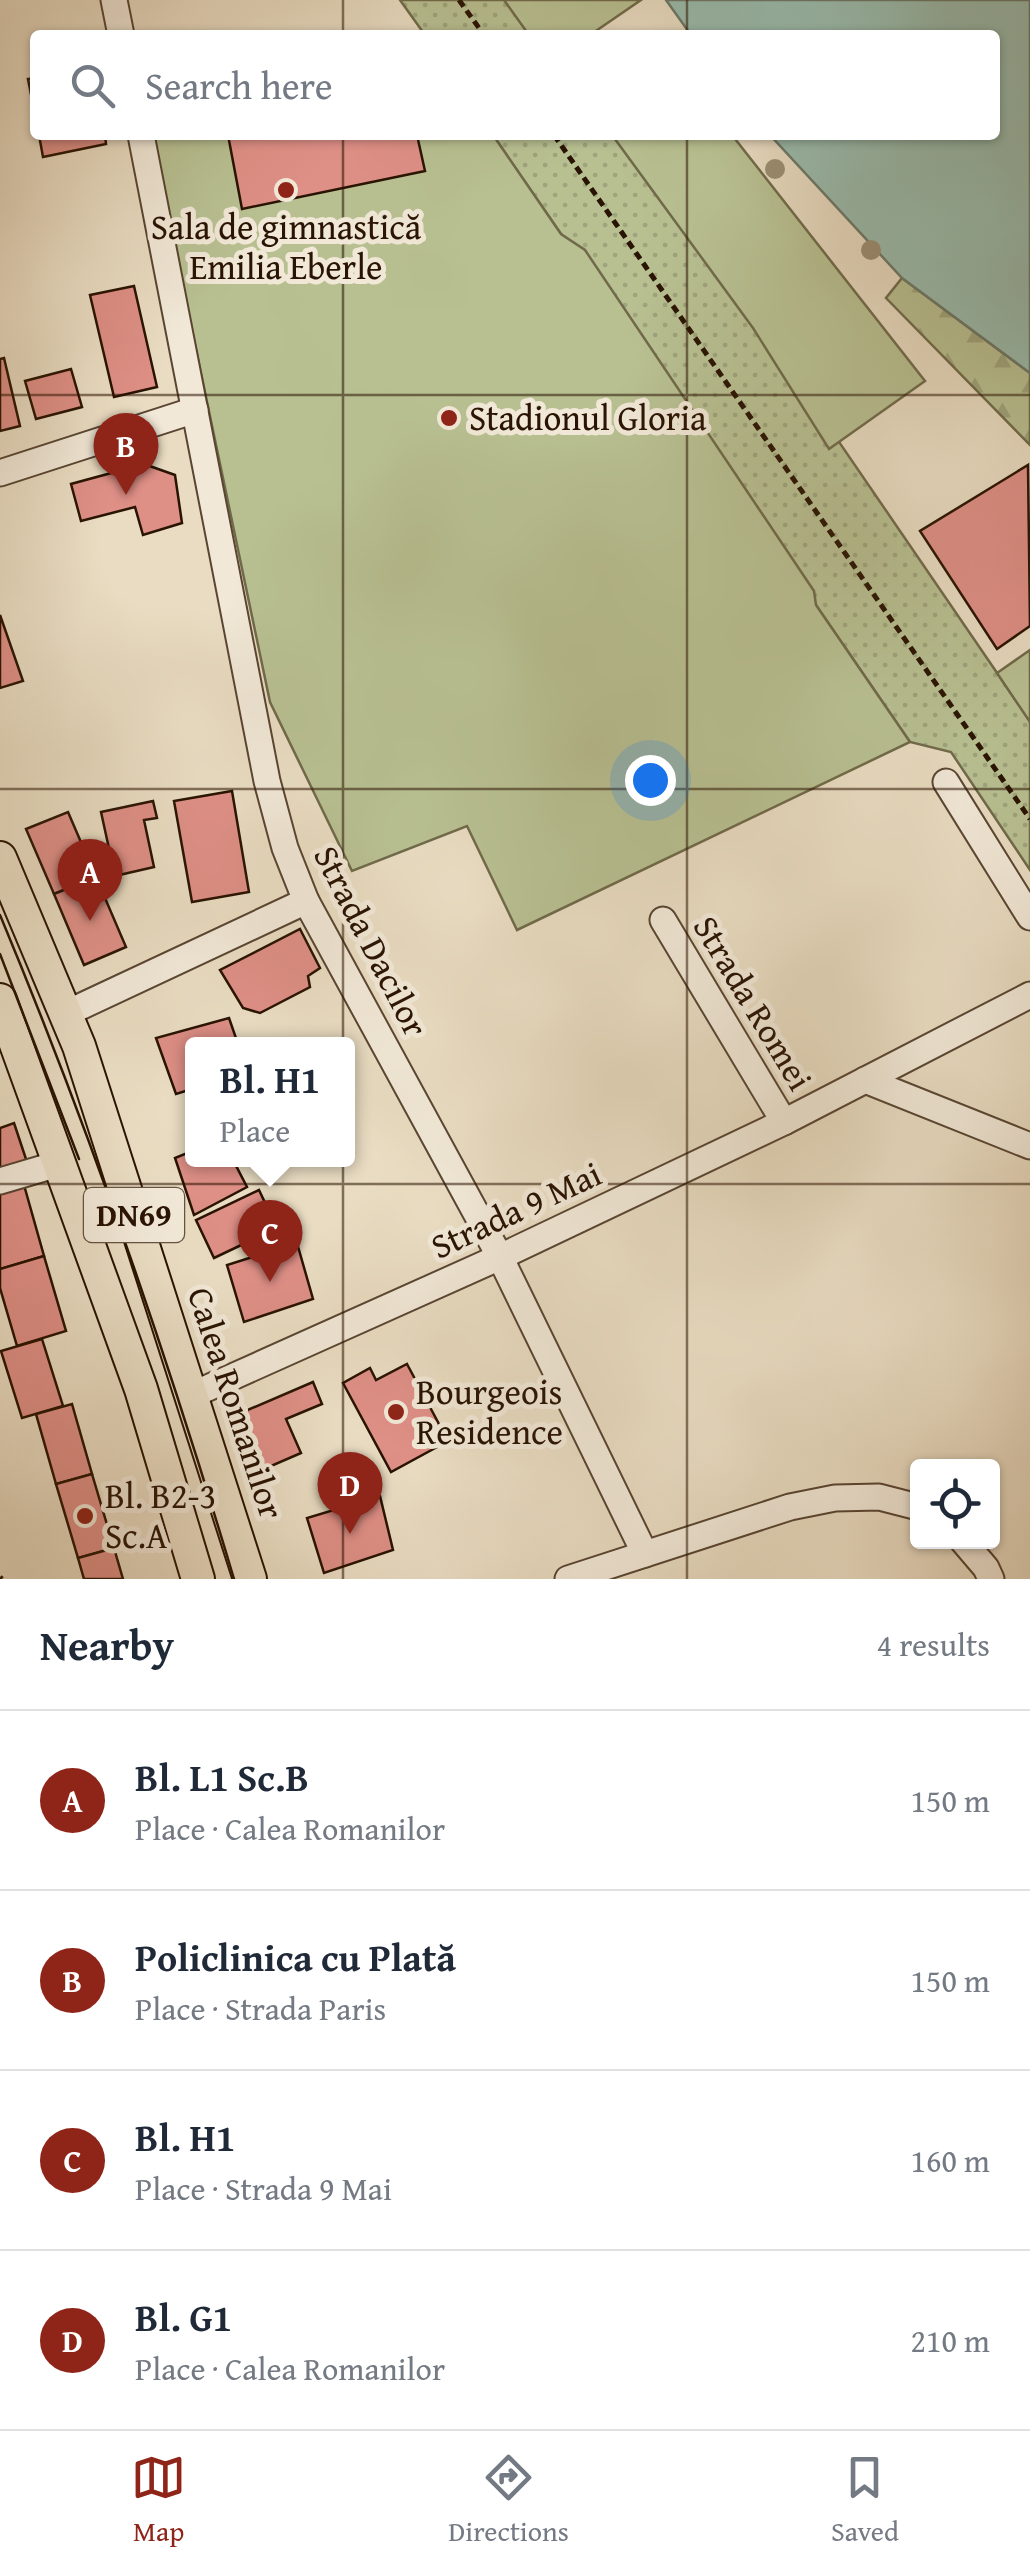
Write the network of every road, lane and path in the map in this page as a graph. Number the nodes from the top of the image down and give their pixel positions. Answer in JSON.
{"nodes":[{"id":1,"x":114,"y":0,"type":"edge"},
{"id":2,"x":459,"y":0,"type":"edge"},
{"id":3,"x":120,"y":30,"type":"edge"},
{"id":4,"x":480,"y":30,"type":"edge"},
{"id":5,"x":142,"y":140,"type":"edge"},
{"id":6,"x":558,"y":140,"type":"edge"},
{"id":7,"x":195,"y":410,"type":"junction"},
{"id":8,"x":0,"y":473,"type":"edge"},
{"id":9,"x":946,"y":782,"type":"dead end"},
{"id":10,"x":1030,"y":819,"type":"edge"},
{"id":11,"x":0,"y":858,"type":"edge"},
{"id":12,"x":306,"y":901,"type":"junction"},
{"id":13,"x":1030,"y":917,"type":"edge"},
{"id":14,"x":663,"y":920,"type":"dead end"},
{"id":15,"x":1030,"y":995,"type":"edge"},
{"id":16,"x":0,"y":1000,"type":"edge"},
{"id":17,"x":67,"y":1013,"type":"junction"},
{"id":18,"x":866,"y":1080,"type":"junction"},
{"id":19,"x":784,"y":1122,"type":"junction"},
{"id":20,"x":1030,"y":1146,"type":"edge"},
{"id":21,"x":60,"y":1162,"type":"junction"},
{"id":22,"x":0,"y":1181,"type":"edge"},
{"id":23,"x":500,"y":1257,"type":"junction"},
{"id":24,"x":192,"y":1395,"type":"junction"},
{"id":25,"x":910,"y":1505,"type":"edge"},
{"id":26,"x":970,"y":1549,"type":"edge"},
{"id":27,"x":646,"y":1554,"type":"junction"},
{"id":28,"x":198,"y":1579,"type":"edge"},
{"id":29,"x":250,"y":1579,"type":"edge"},
{"id":30,"x":568,"y":1579,"type":"edge"},
{"id":31,"x":990,"y":1579,"type":"edge"}],
"edges":[{"from":1,"to":3,"type":"street"},
{"from":2,"to":4,"type":"path"},
{"from":5,"to":7,"type":"street","name":"Strada Dacilor"},
{"from":6,"to":10,"type":"path"},
{"from":7,"to":8,"type":"street"},
{"from":7,"to":12,"type":"street","name":"Strada Dacilor"},
{"from":9,"to":13,"type":"street"},
{"from":11,"to":17,"type":"main road","name":"Calea Romanilor","number":"DN69"},
{"from":12,"to":17,"type":"street"},
{"from":12,"to":23,"type":"street","name":"Strada Dacilor"},
{"from":14,"to":19,"type":"street","name":"Strada Romei"},
{"from":15,"to":18,"type":"street","name":"Strada 9 Mai"},
{"from":16,"to":21,"type":"main road","number":"DN69"},
{"from":17,"to":24,"type":"main road","name":"Calea Romanilor","number":"DN69"},
{"from":18,"to":19,"type":"street","name":"Strada 9 Mai"},
{"from":18,"to":20,"type":"street"},
{"from":19,"to":23,"type":"street","name":"Strada 9 Mai"},
{"from":21,"to":22,"type":"street"},
{"from":21,"to":28,"type":"main road","number":"DN69"},
{"from":23,"to":24,"type":"street","name":"Strada 9 Mai"},
{"from":23,"to":27,"type":"street","name":"Strada Dacilor"},
{"from":24,"to":29,"type":"main road","name":"Calea Romanilor","number":"DN69"},
{"from":25,"to":27,"type":"street"},
{"from":26,"to":31,"type":"street"},
{"from":27,"to":30,"type":"street"}]}
